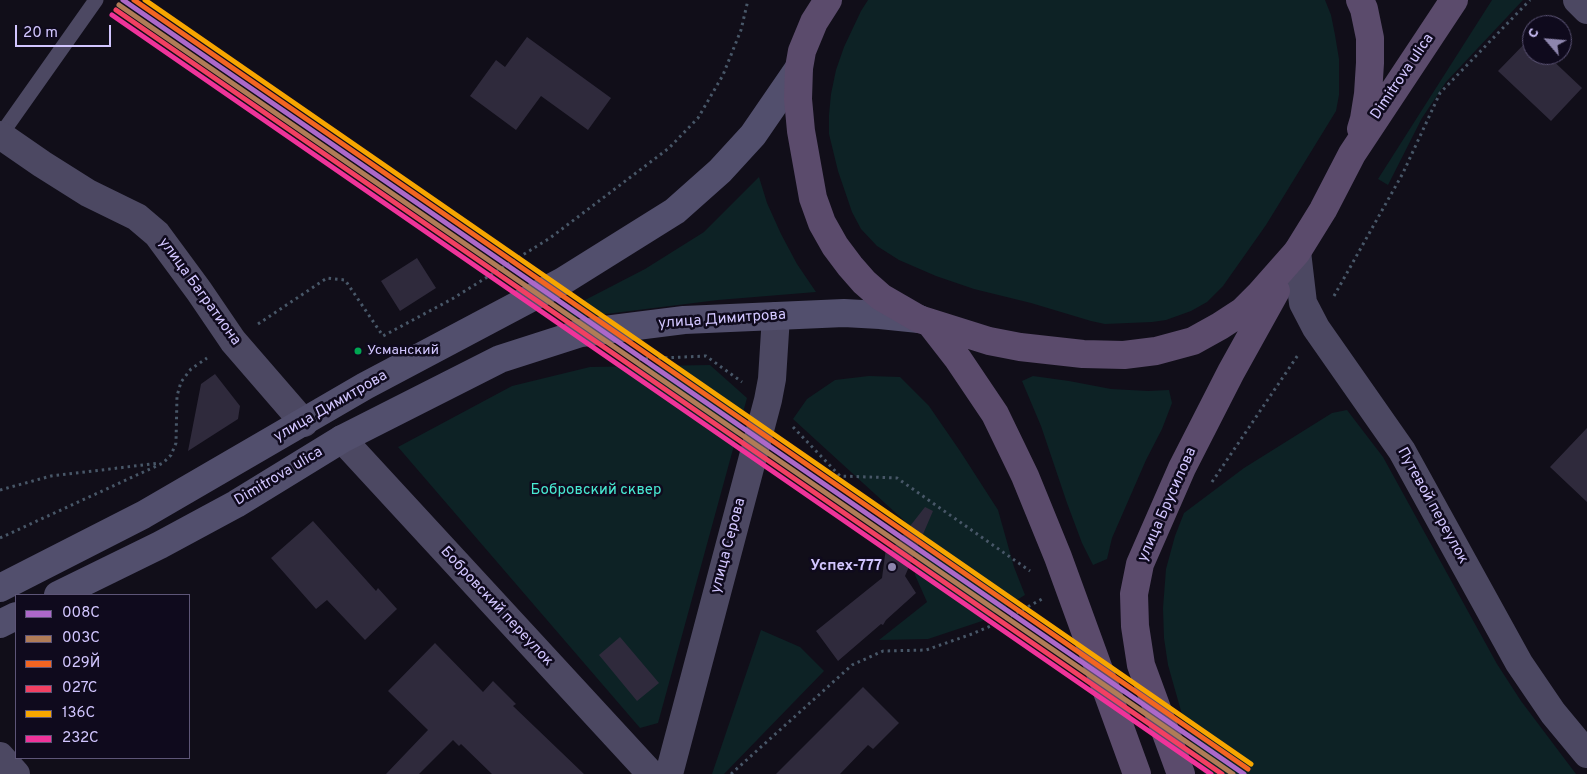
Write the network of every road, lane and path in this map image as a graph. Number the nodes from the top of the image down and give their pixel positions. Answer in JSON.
{"nodes":[{"id":1,"x":96,"y":0,"type":"edge"},
{"id":2,"x":748,"y":0,"type":"edge"},
{"id":3,"x":810,"y":0,"type":"edge"},
{"id":4,"x":828,"y":0,"type":"edge"},
{"id":5,"x":1360,"y":0,"type":"edge"},
{"id":6,"x":1454,"y":0,"type":"edge"},
{"id":7,"x":1530,"y":0,"type":"edge"},
{"id":8,"x":1577,"y":0,"type":"edge"},
{"id":9,"x":1587,"y":10,"type":"edge"},
{"id":10,"x":800,"y":59,"type":"junction"},
{"id":11,"x":0,"y":135,"type":"edge"},
{"id":12,"x":1352,"y":154,"type":"junction"},
{"id":13,"x":1297,"y":252,"type":"junction"},
{"id":14,"x":776,"y":316,"type":"junction"},
{"id":15,"x":925,"y":321,"type":"junction"},
{"id":16,"x":1316,"y":328,"type":"junction"},
{"id":17,"x":383,"y":336,"type":"dead end"},
{"id":18,"x":631,"y":359,"type":"dead end"},
{"id":19,"x":768,"y":400,"type":"junction"},
{"id":20,"x":304,"y":423,"type":"junction"},
{"id":21,"x":342,"y":439,"type":"junction"},
{"id":22,"x":1211,"y":482,"type":"dead end"},
{"id":23,"x":0,"y":490,"type":"edge"},
{"id":24,"x":0,"y":538,"type":"edge"},
{"id":25,"x":1031,"y":571,"type":"dead end"},
{"id":26,"x":0,"y":588,"type":"edge"},
{"id":27,"x":60,"y":594,"type":"edge"},
{"id":28,"x":1043,"y":598,"type":"dead end"},
{"id":29,"x":15,"y":616,"type":"edge"},
{"id":30,"x":0,"y":624,"type":"edge"},
{"id":31,"x":1587,"y":754,"type":"edge"},
{"id":32,"x":0,"y":756,"type":"edge"},
{"id":33,"x":16,"y":774,"type":"edge"},
{"id":34,"x":651,"y":774,"type":"edge"},
{"id":35,"x":669,"y":774,"type":"edge"},
{"id":36,"x":731,"y":774,"type":"edge"},
{"id":37,"x":1137,"y":774,"type":"edge"},
{"id":38,"x":1181,"y":774,"type":"edge"}],
"edges":[{"from":1,"to":11,"type":"lane"},
{"from":2,"to":17,"type":"path"},
{"from":3,"to":10,"type":"main road"},
{"from":4,"to":10,"type":"main road","name":"улица Димитрова"},
{"from":5,"to":12,"type":"main road","name":"улица Димитрова"},
{"from":6,"to":12,"type":"main road","name":"Dimitrova ulica"},
{"from":7,"to":16,"type":"path"},
{"from":8,"to":9,"type":"street"},
{"from":10,"to":15,"type":"main road","name":"улица Димитрова"},
{"from":10,"to":20,"type":"main road","name":"улица Димитрова"},
{"from":11,"to":20,"type":"street","name":"улица Багратиона"},
{"from":12,"to":13,"type":"main road","name":"улица Димитрова"},
{"from":13,"to":15,"type":"main road","name":"улица Димитрова"},
{"from":13,"to":16,"type":"street","name":"Путевой переулок"},
{"from":13,"to":38,"type":"main road","name":"улица Брусилова"},
{"from":14,"to":15,"type":"main road","name":"улица Димитрова"},
{"from":14,"to":19,"type":"street","name":"улица Серова"},
{"from":14,"to":21,"type":"main road","name":"улица Димитрова"},
{"from":15,"to":37,"type":"main road"},
{"from":16,"to":22,"type":"path"},
{"from":16,"to":31,"type":"street","name":"Путевой переулок"},
{"from":18,"to":19,"type":"path"},
{"from":19,"to":25,"type":"path"},
{"from":19,"to":35,"type":"street","name":"улица Серова"},
{"from":20,"to":26,"type":"main road","name":"улица Димитрова"},
{"from":21,"to":27,"type":"main road","name":"Dimitrova ulica"},
{"from":21,"to":34,"type":"street","name":"Бобровский переулок"},
{"from":23,"to":24,"type":"path"},
{"from":28,"to":36,"type":"path"},
{"from":29,"to":30,"type":"main road"},
{"from":32,"to":33,"type":"street"}]}
